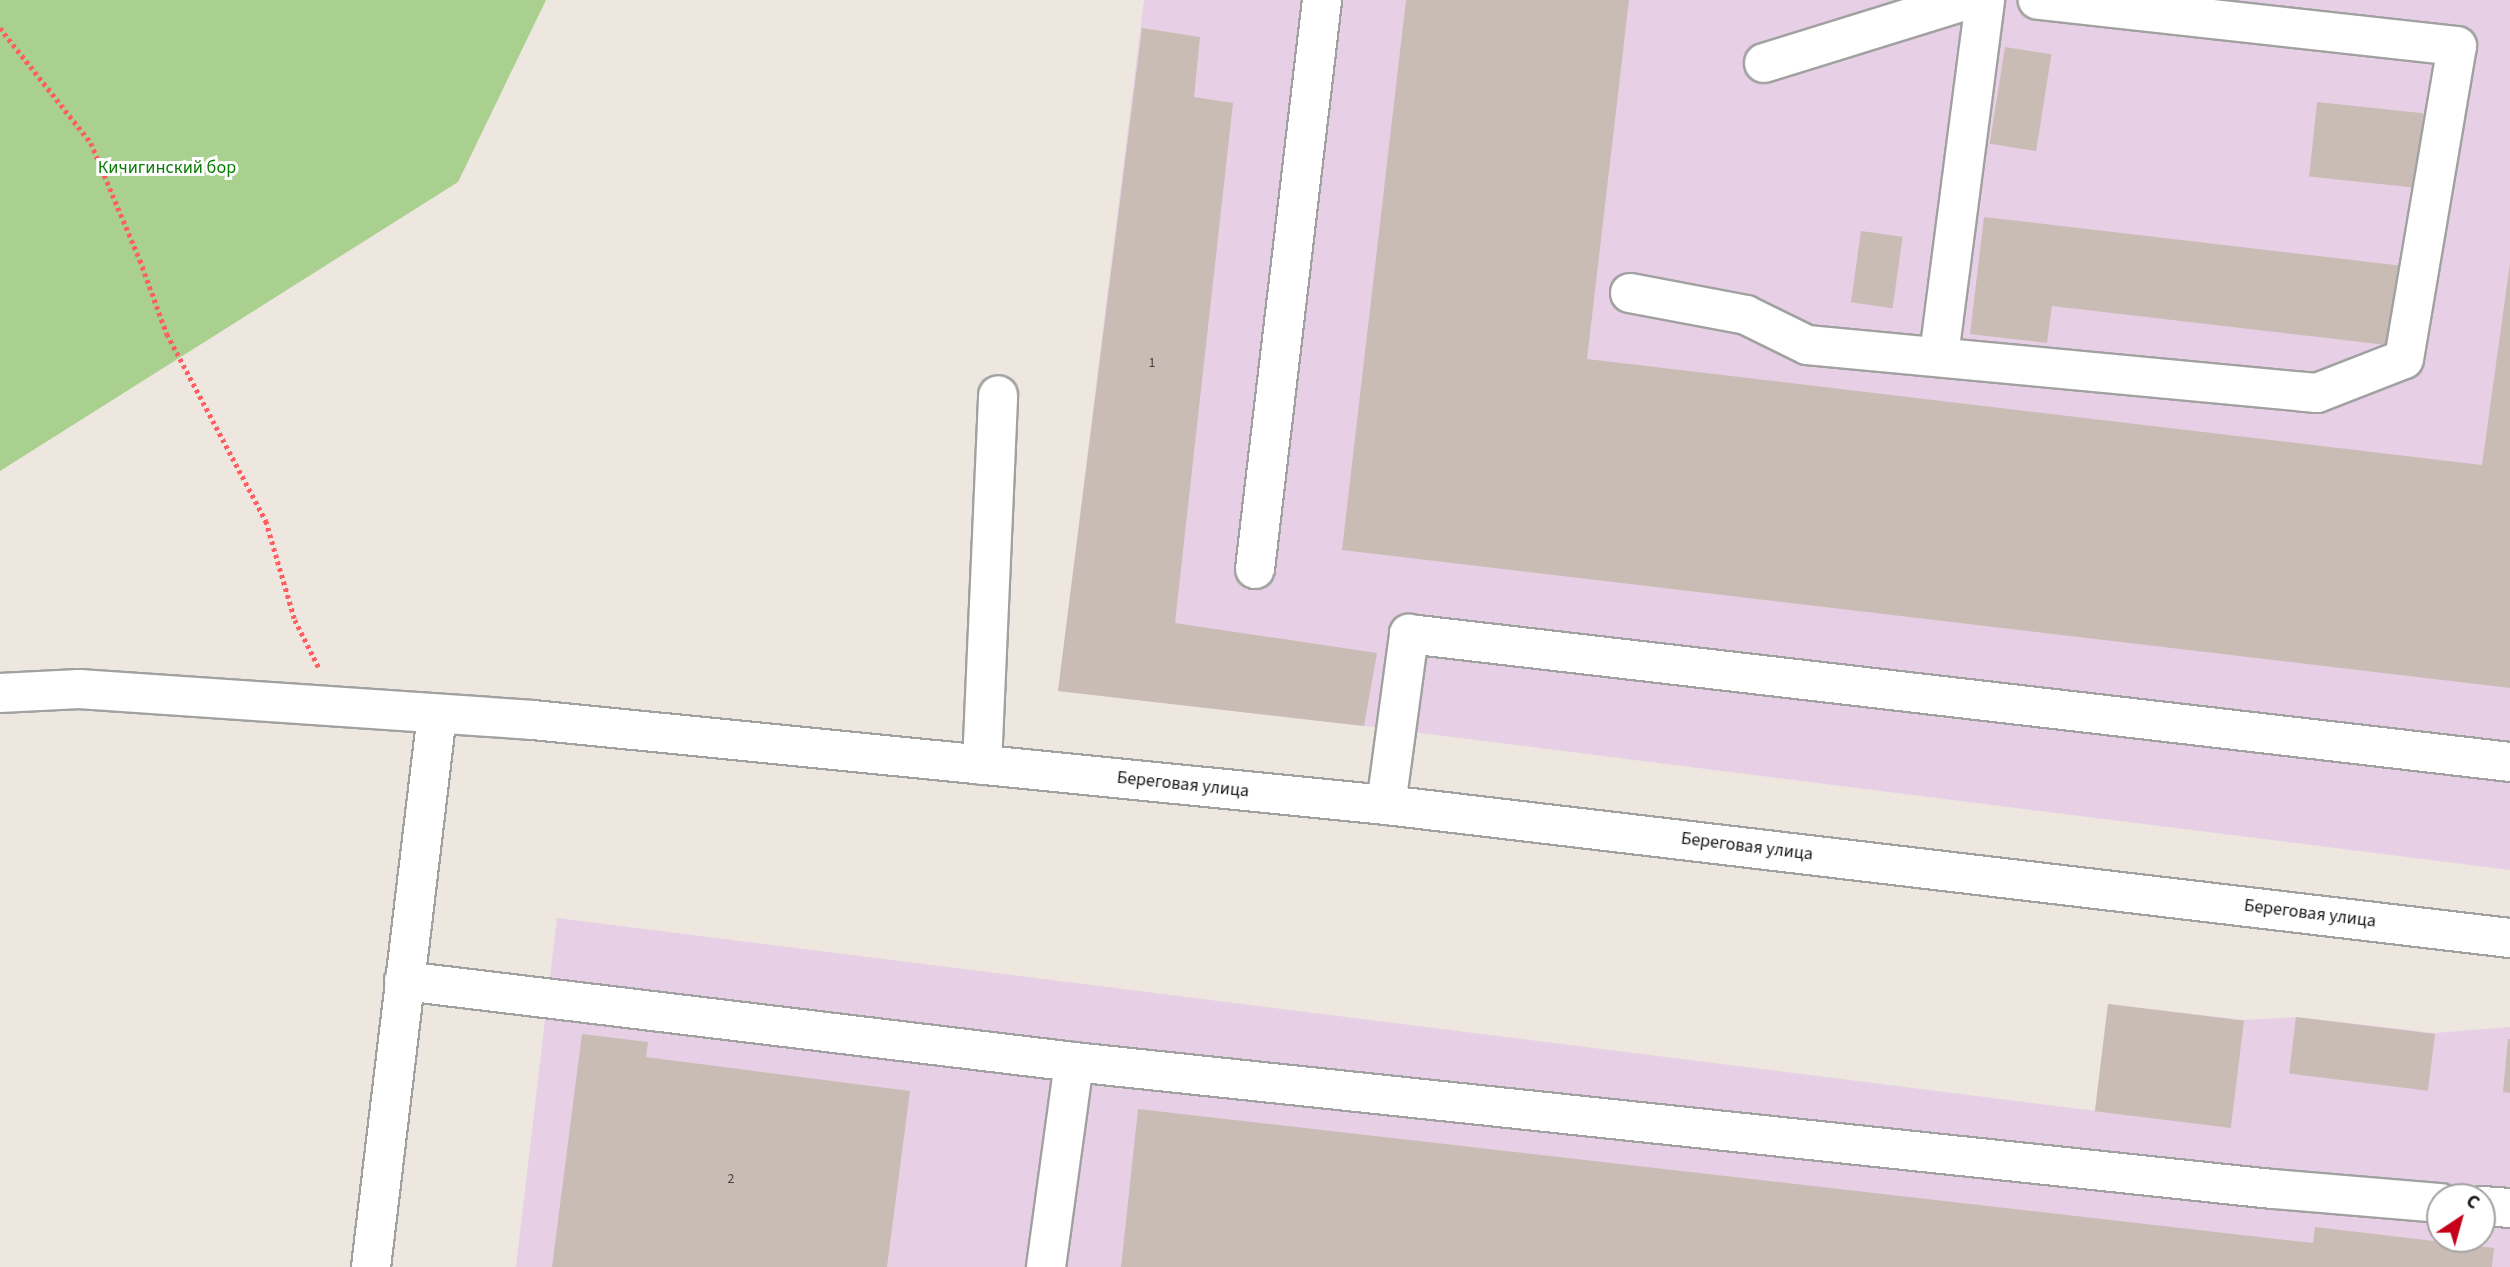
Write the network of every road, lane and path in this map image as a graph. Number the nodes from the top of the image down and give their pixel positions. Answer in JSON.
{"nodes":[{"id":1,"x":1322,"y":0,"type":"edge"},
{"id":2,"x":1967,"y":0,"type":"edge"},
{"id":3,"x":1985,"y":0,"type":"edge"},
{"id":4,"x":2038,"y":0,"type":"edge"},
{"id":5,"x":0,"y":28,"type":"edge"},
{"id":6,"x":1764,"y":63,"type":"dead end"},
{"id":7,"x":1630,"y":293,"type":"dead end"},
{"id":8,"x":1939,"y":355,"type":"junction"},
{"id":9,"x":998,"y":395,"type":"dead end"},
{"id":10,"x":1255,"y":569,"type":"dead end"},
{"id":11,"x":0,"y":693,"type":"edge"},
{"id":12,"x":341,"y":709,"type":"junction"},
{"id":13,"x":437,"y":714,"type":"junction"},
{"id":14,"x":2510,"y":762,"type":"edge"},
{"id":15,"x":982,"y":765,"type":"junction"},
{"id":16,"x":1386,"y":805,"type":"junction"},
{"id":17,"x":2510,"y":938,"type":"edge"},
{"id":18,"x":404,"y":981,"type":"junction"},
{"id":19,"x":1074,"y":1062,"type":"junction"},
{"id":20,"x":2426,"y":1202,"type":"edge"},
{"id":21,"x":371,"y":1267,"type":"edge"},
{"id":22,"x":1046,"y":1267,"type":"edge"}],
"edges":[{"from":1,"to":10,"type":"street"},
{"from":2,"to":6,"type":"street"},
{"from":3,"to":8,"type":"street"},
{"from":4,"to":8,"type":"street"},
{"from":5,"to":12,"type":"path"},
{"from":7,"to":8,"type":"street"},
{"from":9,"to":15,"type":"street"},
{"from":11,"to":12,"type":"street","name":"Береговая улица"},
{"from":12,"to":13,"type":"street","name":"Береговая улица"},
{"from":13,"to":15,"type":"street","name":"Береговая улица"},
{"from":13,"to":18,"type":"street"},
{"from":14,"to":16,"type":"street"},
{"from":15,"to":16,"type":"street","name":"Береговая улица"},
{"from":16,"to":17,"type":"street","name":"Береговая улица"},
{"from":18,"to":19,"type":"street"},
{"from":18,"to":21,"type":"street"},
{"from":19,"to":20,"type":"street"},
{"from":19,"to":22,"type":"street"}]}
